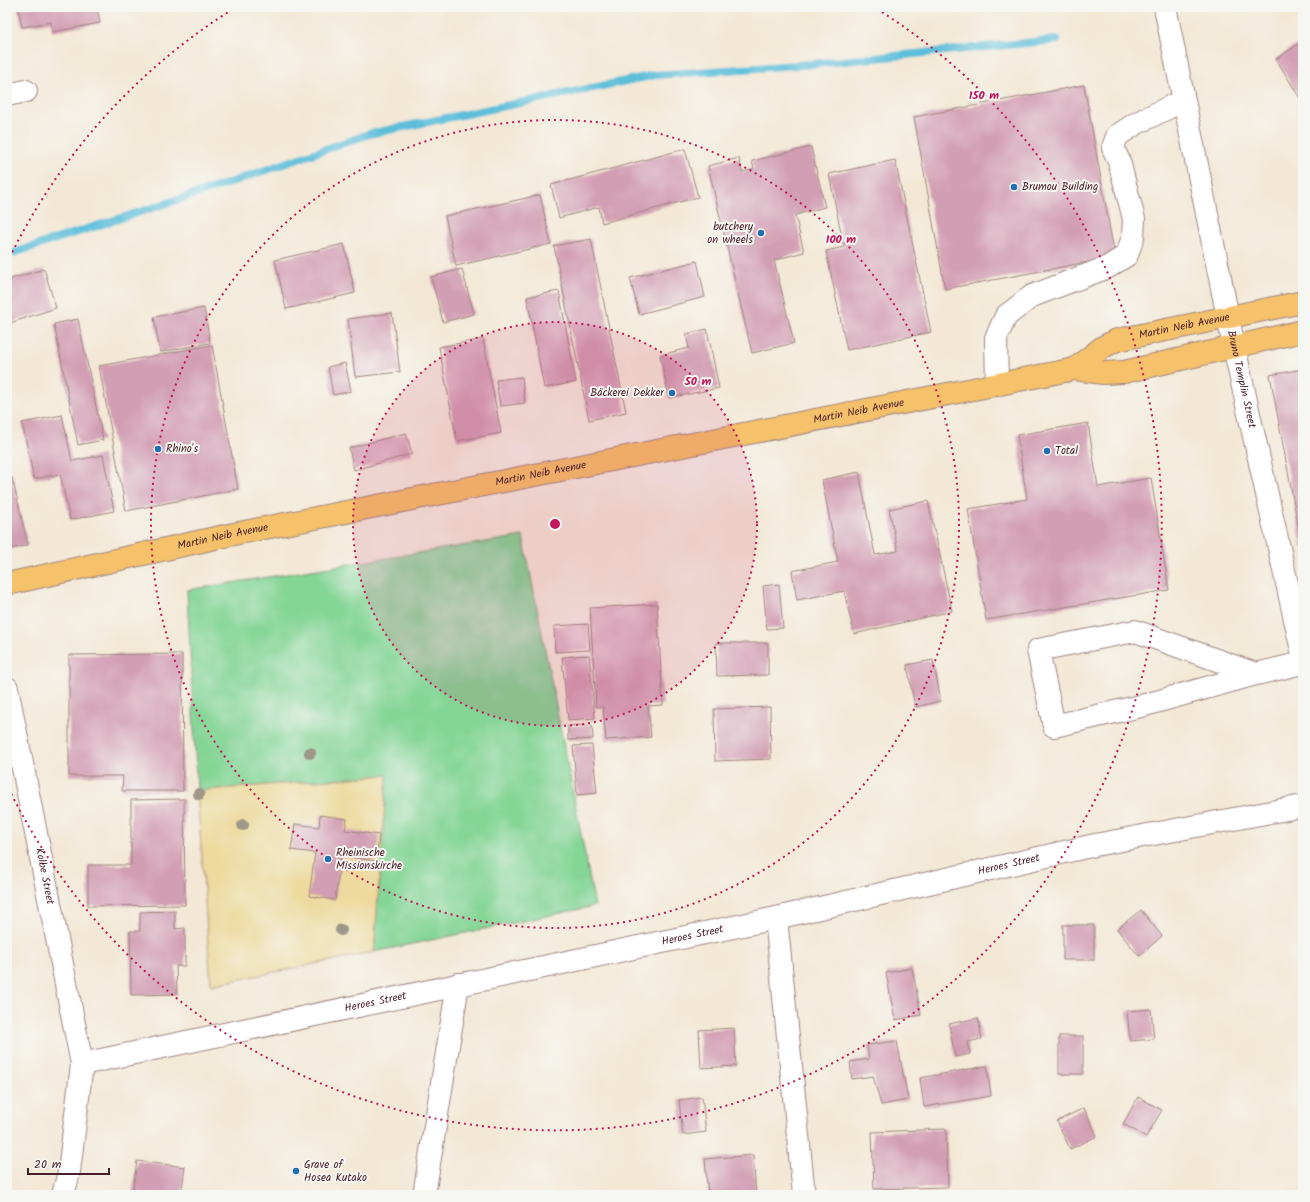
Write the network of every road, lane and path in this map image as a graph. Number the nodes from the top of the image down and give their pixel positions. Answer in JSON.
{"nodes":[{"id":1,"x":1165,"y":7,"type":"edge"},
{"id":2,"x":1184,"y":100,"type":"junction"},
{"id":3,"x":1303,"y":302,"type":"edge"},
{"id":4,"x":1229,"y":316,"type":"junction"},
{"id":5,"x":1303,"y":331,"type":"edge"},
{"id":6,"x":1234,"y":346,"type":"junction"},
{"id":7,"x":1075,"y":369,"type":"junction"},
{"id":8,"x":997,"y":385,"type":"junction"},
{"id":9,"x":7,"y":584,"type":"edge"},
{"id":10,"x":1303,"y":656,"type":"edge"},
{"id":11,"x":1303,"y":663,"type":"edge"},
{"id":12,"x":1256,"y":674,"type":"junction"},
{"id":13,"x":7,"y":688,"type":"edge"},
{"id":14,"x":1303,"y":806,"type":"edge"},
{"id":15,"x":776,"y":918,"type":"junction"},
{"id":16,"x":458,"y":984,"type":"junction"},
{"id":17,"x":82,"y":1064,"type":"junction"},
{"id":18,"x":63,"y":1195,"type":"edge"},
{"id":19,"x":424,"y":1195,"type":"edge"},
{"id":20,"x":804,"y":1195,"type":"edge"}],
"edges":[{"from":1,"to":2,"type":"street","name":"Bruno Templin Street"},
{"from":2,"to":4,"type":"street","name":"Bruno Templin Street"},
{"from":2,"to":8,"type":"street"},
{"from":3,"to":4,"type":"main road","name":"Martin Neib Avenue"},
{"from":4,"to":6,"type":"street","name":"Bruno Templin Street"},
{"from":4,"to":7,"type":"main road","name":"Martin Neib Avenue"},
{"from":5,"to":6,"type":"main road","name":"Martin Neib Avenue"},
{"from":6,"to":7,"type":"main road","name":"Martin Neib Avenue"},
{"from":6,"to":10,"type":"street","name":"Bruno Templin Street"},
{"from":7,"to":8,"type":"main road","name":"Martin Neib Avenue"},
{"from":8,"to":9,"type":"main road","name":"Martin Neib Avenue"},
{"from":11,"to":12,"type":"street"},
{"from":12,"to":12,"type":"street"},
{"from":13,"to":17,"type":"street","name":"Kolbe Street"},
{"from":14,"to":15,"type":"street","name":"Heroes Street"},
{"from":15,"to":16,"type":"street","name":"Heroes Street"},
{"from":15,"to":20,"type":"street"},
{"from":16,"to":17,"type":"street","name":"Heroes Street"},
{"from":16,"to":19,"type":"street"},
{"from":17,"to":18,"type":"street","name":"Kolbe Street"}]}
